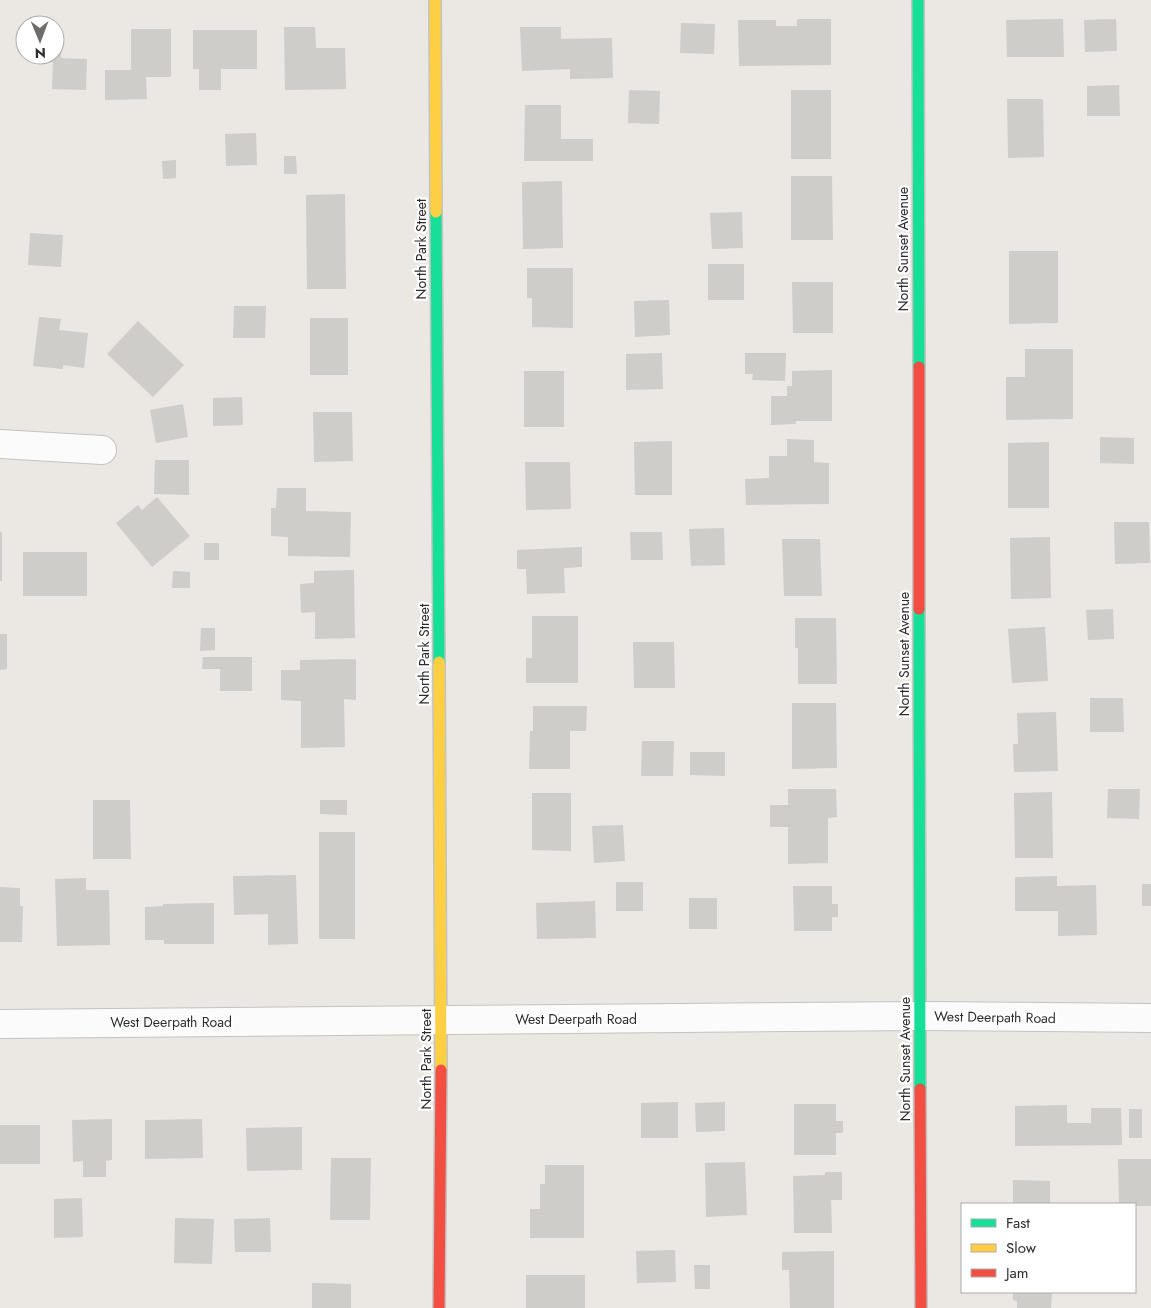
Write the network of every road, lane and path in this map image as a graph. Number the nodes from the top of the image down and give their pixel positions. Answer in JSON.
{"nodes":[{"id":1,"x":435,"y":0,"type":"edge"},
{"id":2,"x":918,"y":0,"type":"edge"},
{"id":3,"x":0,"y":444,"type":"edge"},
{"id":4,"x":102,"y":450,"type":"dead end"},
{"id":5,"x":920,"y":1016,"type":"junction"},
{"id":6,"x":1151,"y":1018,"type":"edge"},
{"id":7,"x":441,"y":1020,"type":"junction"},
{"id":8,"x":0,"y":1024,"type":"edge"},
{"id":9,"x":439,"y":1308,"type":"edge"},
{"id":10,"x":922,"y":1308,"type":"edge"}],
"edges":[{"from":1,"to":7,"type":"street","name":"North Park Street"},
{"from":2,"to":5,"type":"street","name":"North Sunset Avenue"},
{"from":3,"to":4,"type":"street"},
{"from":5,"to":6,"type":"street","name":"West Deerpath Road"},
{"from":5,"to":7,"type":"street","name":"West Deerpath Road"},
{"from":5,"to":10,"type":"street","name":"North Sunset Avenue"},
{"from":7,"to":8,"type":"street","name":"West Deerpath Road"},
{"from":7,"to":9,"type":"street","name":"North Park Street"}]}
